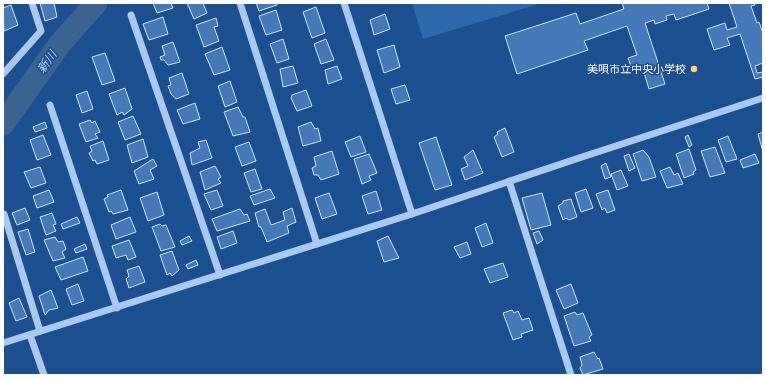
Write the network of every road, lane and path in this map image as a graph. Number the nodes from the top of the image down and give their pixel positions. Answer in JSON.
{"nodes":[{"id":1,"x":32,"y":3,"type":"edge"},
{"id":2,"x":240,"y":3,"type":"edge"},
{"id":3,"x":344,"y":3,"type":"edge"},
{"id":4,"x":131,"y":14,"type":"dead end"},
{"id":5,"x":3,"y":74,"type":"edge"},
{"id":6,"x":763,"y":98,"type":"edge"},
{"id":7,"x":50,"y":105,"type":"dead end"},
{"id":8,"x":509,"y":181,"type":"junction"},
{"id":9,"x":4,"y":214,"type":"edge"},
{"id":10,"x":412,"y":214,"type":"junction"},
{"id":11,"x":317,"y":244,"type":"junction"},
{"id":12,"x":220,"y":275,"type":"junction"},
{"id":13,"x":117,"y":308,"type":"junction"},
{"id":14,"x":40,"y":331,"type":"junction"},
{"id":15,"x":30,"y":335,"type":"junction"},
{"id":16,"x":3,"y":343,"type":"edge"},
{"id":17,"x":44,"y":375,"type":"edge"},
{"id":18,"x":571,"y":375,"type":"edge"}],
"edges":[{"from":1,"to":5,"type":"street"},
{"from":2,"to":11,"type":"street"},
{"from":3,"to":10,"type":"street"},
{"from":4,"to":12,"type":"street"},
{"from":6,"to":8,"type":"street"},
{"from":7,"to":13,"type":"street"},
{"from":8,"to":10,"type":"street"},
{"from":8,"to":18,"type":"street"},
{"from":9,"to":14,"type":"street"},
{"from":10,"to":11,"type":"street"},
{"from":11,"to":12,"type":"street"},
{"from":12,"to":13,"type":"street"},
{"from":13,"to":14,"type":"street"},
{"from":14,"to":15,"type":"street"},
{"from":15,"to":16,"type":"street"},
{"from":15,"to":17,"type":"street"}]}
